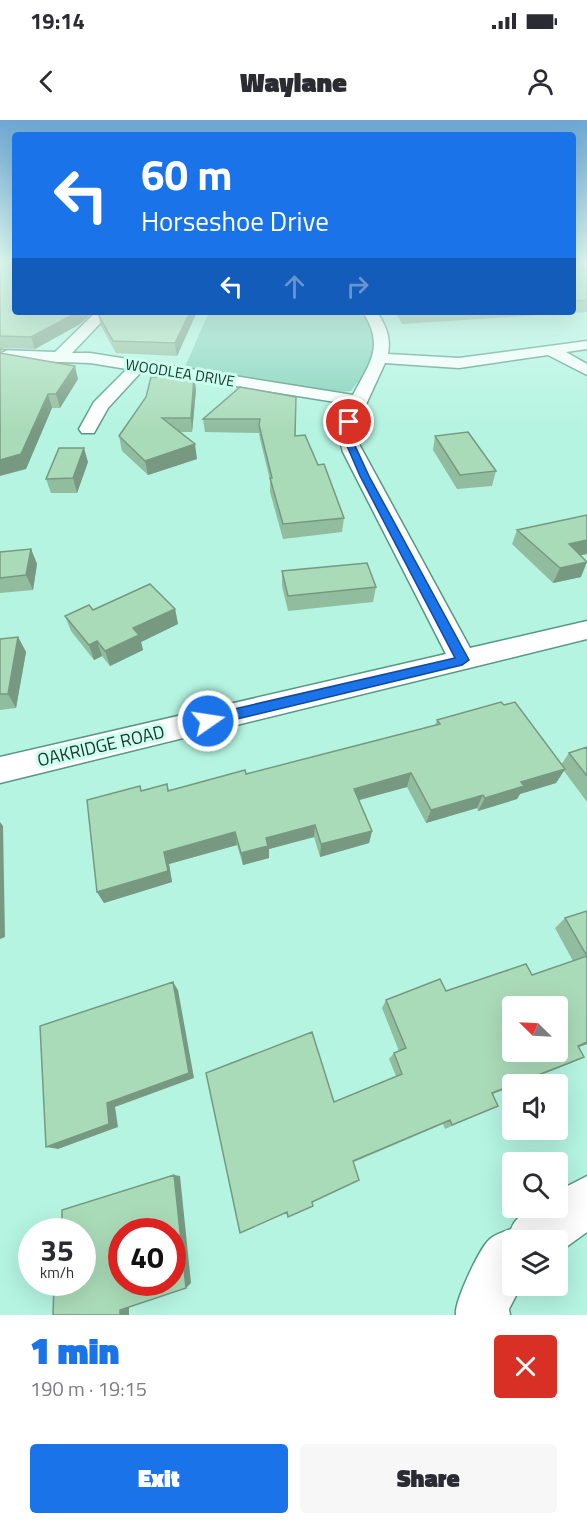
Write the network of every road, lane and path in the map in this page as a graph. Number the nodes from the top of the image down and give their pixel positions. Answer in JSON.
{"nodes":[{"id":1,"x":98,"y":318,"type":"edge"},
{"id":2,"x":374,"y":318,"type":"edge"},
{"id":3,"x":587,"y":345,"type":"edge"},
{"id":4,"x":550,"y":350,"type":"junction"},
{"id":5,"x":0,"y":355,"type":"edge"},
{"id":6,"x":60,"y":356,"type":"junction"},
{"id":7,"x":380,"y":358,"type":"junction"},
{"id":8,"x":138,"y":366,"type":"junction"},
{"id":9,"x":587,"y":370,"type":"edge"},
{"id":10,"x":359,"y":401,"type":"junction"},
{"id":11,"x":88,"y":429,"type":"dead end"},
{"id":12,"x":587,"y":630,"type":"edge"},
{"id":13,"x":462,"y":660,"type":"junction"},
{"id":14,"x":0,"y":770,"type":"edge"},
{"id":15,"x":587,"y":1201,"type":"edge"},
{"id":16,"x":546,"y":1230,"type":"edge"},
{"id":17,"x":502,"y":1267,"type":"edge"},
{"id":18,"x":483,"y":1315,"type":"edge"}],
"edges":[{"from":1,"to":6,"type":"street"},
{"from":2,"to":7,"type":"street"},
{"from":3,"to":4,"type":"street"},
{"from":4,"to":7,"type":"street"},
{"from":4,"to":9,"type":"street"},
{"from":5,"to":6,"type":"street","name":"WOODLEA DRIVE"},
{"from":6,"to":8,"type":"street","name":"WOODLEA DRIVE"},
{"from":7,"to":10,"type":"street"},
{"from":8,"to":10,"type":"street","name":"WOODLEA DRIVE"},
{"from":8,"to":11,"type":"street"},
{"from":10,"to":13,"type":"street"},
{"from":12,"to":13,"type":"street","name":"OAKRIDGE ROAD"},
{"from":13,"to":14,"type":"street","name":"OAKRIDGE ROAD"},
{"from":15,"to":16,"type":"street"},
{"from":17,"to":18,"type":"street"}]}
